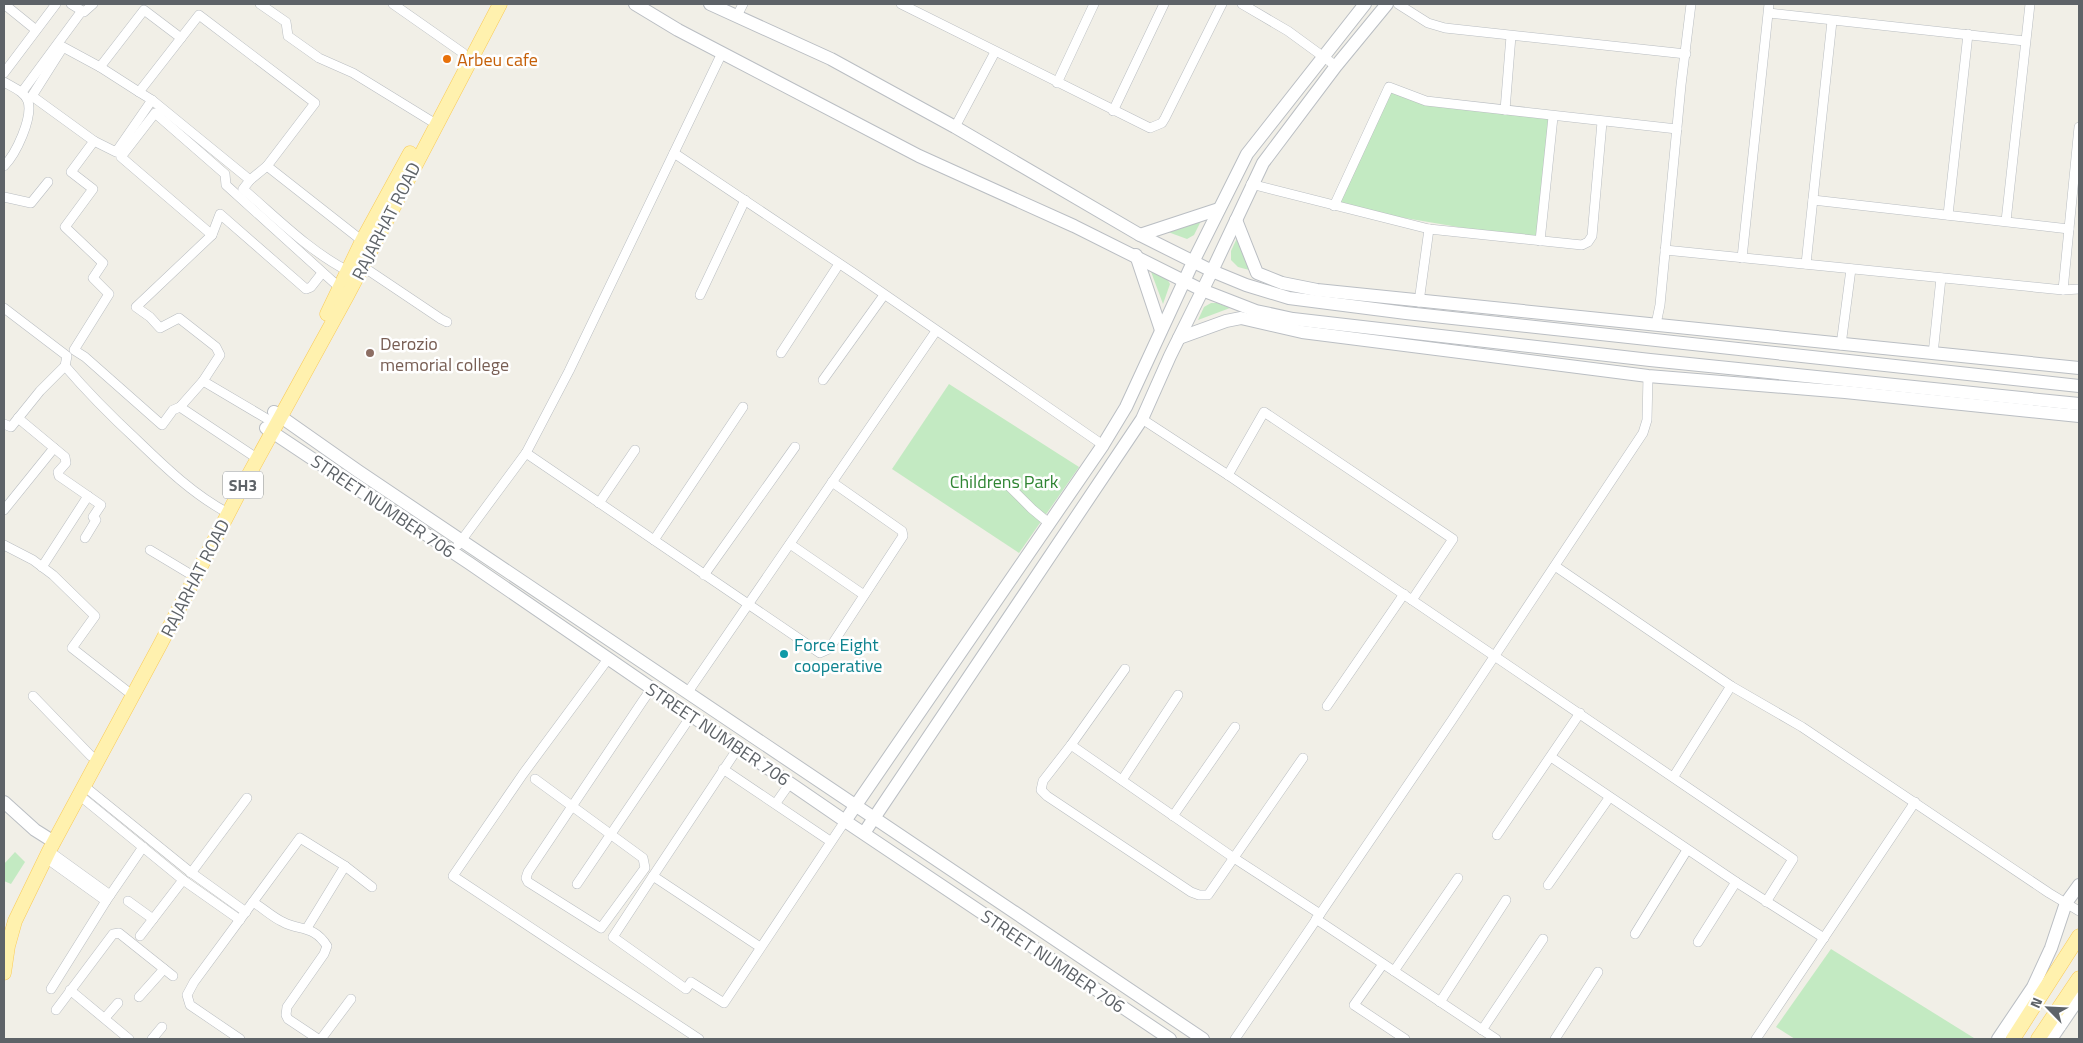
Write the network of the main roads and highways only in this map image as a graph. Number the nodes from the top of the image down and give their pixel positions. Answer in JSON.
{"nodes":[{"id":1,"x":489,"y":4,"type":"edge"},
{"id":2,"x":500,"y":4,"type":"edge"},
{"id":3,"x":433,"y":121,"type":"junction"},
{"id":4,"x":367,"y":244,"type":"junction"},
{"id":5,"x":272,"y":421,"type":"junction"},
{"id":6,"x":226,"y":512,"type":"junction"},
{"id":7,"x":49,"y":847,"type":"junction"},
{"id":8,"x":4,"y":935,"type":"edge"},
{"id":9,"x":2079,"y":936,"type":"edge"},
{"id":10,"x":4,"y":973,"type":"edge"},
{"id":11,"x":2079,"y":978,"type":"edge"},
{"id":12,"x":2013,"y":1039,"type":"edge"},
{"id":13,"x":2038,"y":1039,"type":"edge"}],
"edges":[{"from":1,"to":3,"type":"main road","name":"RAJARHAT ROAD","number":"SH3"},
{"from":2,"to":3,"type":"main road","name":"RAJARHAT ROAD","number":"SH3"},
{"from":3,"to":4,"type":"main road","name":"RAJARHAT ROAD","number":"SH3"},
{"from":4,"to":5,"type":"main road","name":"RAJARHAT ROAD","number":"SH3"},
{"from":4,"to":5,"type":"main road","name":"RAJARHAT ROAD","number":"SH3"},
{"from":5,"to":6,"type":"main road","name":"RAJARHAT ROAD","number":"SH3"},
{"from":5,"to":6,"type":"main road","name":"RAJARHAT ROAD","number":"SH3"},
{"from":6,"to":7,"type":"main road","name":"RAJARHAT ROAD","number":"SH3"},
{"from":6,"to":7,"type":"main road","name":"RAJARHAT ROAD","number":"SH3"},
{"from":7,"to":8,"type":"main road","name":"RAJARHAT ROAD","number":"SH3"},
{"from":7,"to":10,"type":"main road","name":"RAJARHAT ROAD","number":"SH3"},
{"from":9,"to":12,"type":"main road"},
{"from":11,"to":13,"type":"main road"}]}
